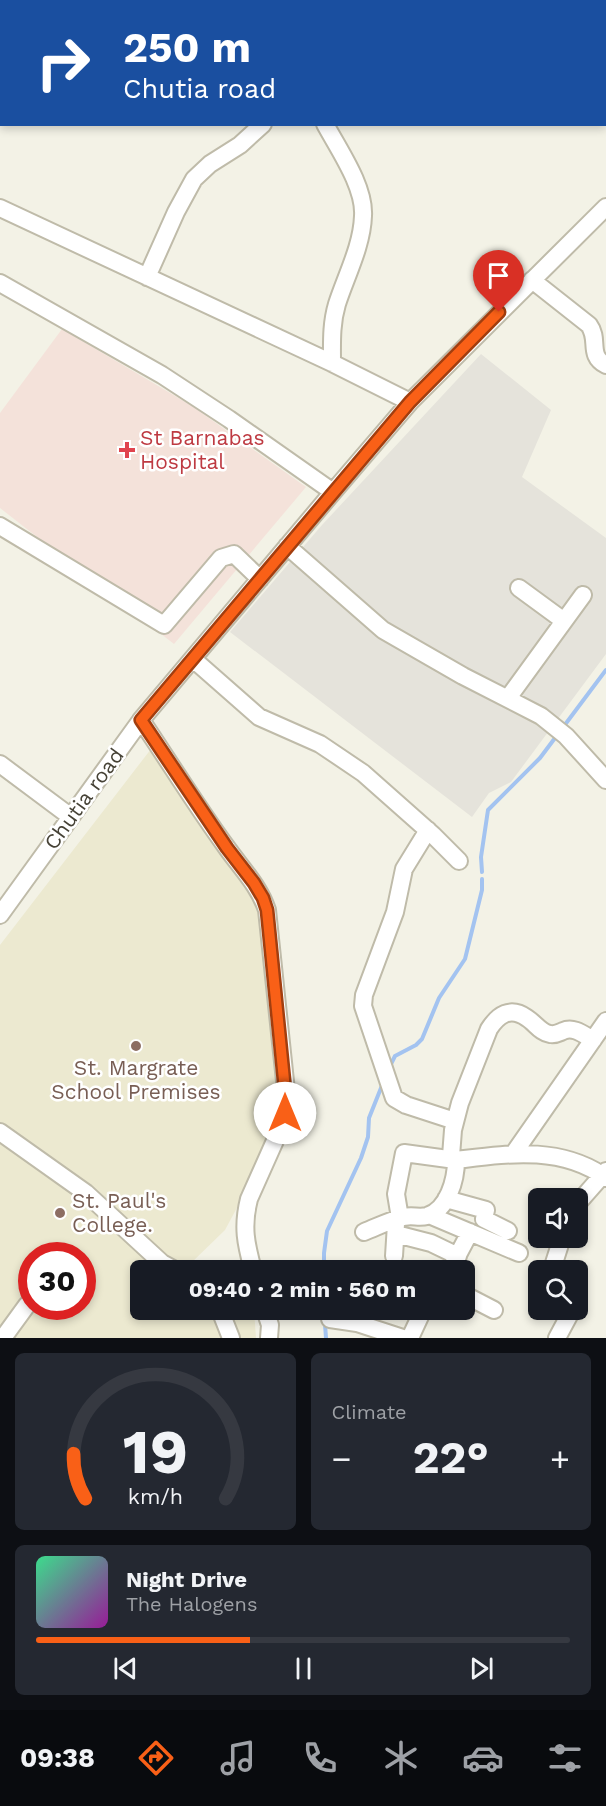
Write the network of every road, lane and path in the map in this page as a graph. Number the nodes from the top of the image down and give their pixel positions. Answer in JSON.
{"nodes":[{"id":1,"x":535,"y":0,"type":"edge"},
{"id":2,"x":540,"y":0,"type":"edge"},
{"id":3,"x":261,"y":126,"type":"edge"},
{"id":4,"x":326,"y":126,"type":"edge"},
{"id":5,"x":606,"y":207,"type":"edge"},
{"id":6,"x":0,"y":208,"type":"edge"},
{"id":7,"x":147,"y":278,"type":"junction"},
{"id":8,"x":532,"y":280,"type":"junction"},
{"id":9,"x":0,"y":283,"type":"edge"},
{"id":10,"x":332,"y":363,"type":"junction"},
{"id":11,"x":606,"y":365,"type":"edge"},
{"id":12,"x":410,"y":402,"type":"junction"},
{"id":13,"x":333,"y":492,"type":"junction"},
{"id":14,"x":0,"y":526,"type":"edge"},
{"id":15,"x":287,"y":546,"type":"junction"},
{"id":16,"x":260,"y":579,"type":"junction"},
{"id":17,"x":519,"y":588,"type":"dead end"},
{"id":18,"x":583,"y":595,"type":"dead end"},
{"id":19,"x":564,"y":621,"type":"junction"},
{"id":20,"x":193,"y":659,"type":"junction"},
{"id":21,"x":508,"y":698,"type":"junction"},
{"id":22,"x":141,"y":720,"type":"junction"},
{"id":23,"x":0,"y":764,"type":"edge"},
{"id":24,"x":606,"y":780,"type":"edge"},
{"id":25,"x":71,"y":817,"type":"junction"},
{"id":26,"x":428,"y":830,"type":"junction"},
{"id":27,"x":459,"y":861,"type":"dead end"},
{"id":28,"x":0,"y":915,"type":"edge"},
{"id":29,"x":606,"y":1021,"type":"edge"},
{"id":30,"x":593,"y":1040,"type":"junction"},
{"id":31,"x":455,"y":1121,"type":"junction"},
{"id":32,"x":0,"y":1132,"type":"edge"},
{"id":33,"x":514,"y":1153,"type":"junction"},
{"id":34,"x":454,"y":1158,"type":"junction"},
{"id":35,"x":605,"y":1175,"type":"edge"},
{"id":36,"x":588,"y":1193,"type":"edge"},
{"id":37,"x":446,"y":1199,"type":"junction"},
{"id":38,"x":429,"y":1215,"type":"junction"},
{"id":39,"x":398,"y":1223,"type":"junction"},
{"id":40,"x":508,"y":1231,"type":"dead end"},
{"id":41,"x":364,"y":1232,"type":"dead end"},
{"id":42,"x":470,"y":1232,"type":"junction"},
{"id":43,"x":519,"y":1253,"type":"dead end"},
{"id":44,"x":394,"y":1256,"type":"dead end"},
{"id":45,"x":159,"y":1260,"type":"edge"},
{"id":46,"x":251,"y":1260,"type":"edge"},
{"id":47,"x":451,"y":1260,"type":"edge"},
{"id":48,"x":456,"y":1260,"type":"edge"},
{"id":49,"x":475,"y":1300,"type":"edge"},
{"id":50,"x":494,"y":1310,"type":"dead end"},
{"id":51,"x":18,"y":1317,"type":"edge"},
{"id":52,"x":224,"y":1320,"type":"edge"},
{"id":53,"x":268,"y":1320,"type":"edge"},
{"id":54,"x":337,"y":1320,"type":"edge"},
{"id":55,"x":418,"y":1320,"type":"edge"},
{"id":56,"x":566,"y":1320,"type":"edge"},
{"id":57,"x":3,"y":1338,"type":"edge"},
{"id":58,"x":231,"y":1338,"type":"edge"},
{"id":59,"x":269,"y":1338,"type":"edge"},
{"id":60,"x":403,"y":1338,"type":"edge"},
{"id":61,"x":410,"y":1338,"type":"edge"},
{"id":62,"x":557,"y":1338,"type":"edge"}],
"edges":[{"from":1,"to":2,"type":"street"},
{"from":3,"to":7,"type":"street"},
{"from":4,"to":10,"type":"street"},
{"from":5,"to":8,"type":"street","name":"Chutia road"},
{"from":6,"to":7,"type":"street"},
{"from":7,"to":10,"type":"street"},
{"from":8,"to":11,"type":"street"},
{"from":8,"to":12,"type":"street","name":"Chutia road"},
{"from":9,"to":13,"type":"street"},
{"from":10,"to":12,"type":"street"},
{"from":12,"to":13,"type":"street","name":"Chutia road"},
{"from":13,"to":15,"type":"street","name":"Chutia road"},
{"from":14,"to":16,"type":"street"},
{"from":15,"to":16,"type":"street","name":"Chutia road"},
{"from":15,"to":21,"type":"street"},
{"from":16,"to":20,"type":"street","name":"Chutia road"},
{"from":17,"to":19,"type":"street"},
{"from":18,"to":19,"type":"street"},
{"from":19,"to":21,"type":"street"},
{"from":20,"to":22,"type":"street","name":"Chutia road"},
{"from":20,"to":26,"type":"street"},
{"from":21,"to":24,"type":"street"},
{"from":22,"to":25,"type":"street","name":"Chutia road"},
{"from":22,"to":46,"type":"street"},
{"from":23,"to":25,"type":"street"},
{"from":25,"to":28,"type":"street","name":"Chutia road"},
{"from":26,"to":27,"type":"street"},
{"from":26,"to":31,"type":"street"},
{"from":29,"to":30,"type":"street"},
{"from":30,"to":31,"type":"street"},
{"from":30,"to":33,"type":"street"},
{"from":31,"to":34,"type":"street"},
{"from":32,"to":45,"type":"street"},
{"from":33,"to":34,"type":"street"},
{"from":33,"to":35,"type":"street"},
{"from":34,"to":37,"type":"street"},
{"from":34,"to":39,"type":"street"},
{"from":35,"to":36,"type":"street"},
{"from":37,"to":38,"type":"street"},
{"from":37,"to":40,"type":"street"},
{"from":38,"to":39,"type":"street"},
{"from":38,"to":42,"type":"street"},
{"from":39,"to":41,"type":"street"},
{"from":39,"to":44,"type":"street"},
{"from":39,"to":47,"type":"street"},
{"from":42,"to":43,"type":"street"},
{"from":42,"to":48,"type":"street"},
{"from":49,"to":50,"type":"street"},
{"from":51,"to":57,"type":"street"},
{"from":52,"to":58,"type":"street"},
{"from":53,"to":59,"type":"street"},
{"from":54,"to":60,"type":"street"},
{"from":55,"to":61,"type":"street"},
{"from":56,"to":62,"type":"street"}]}
